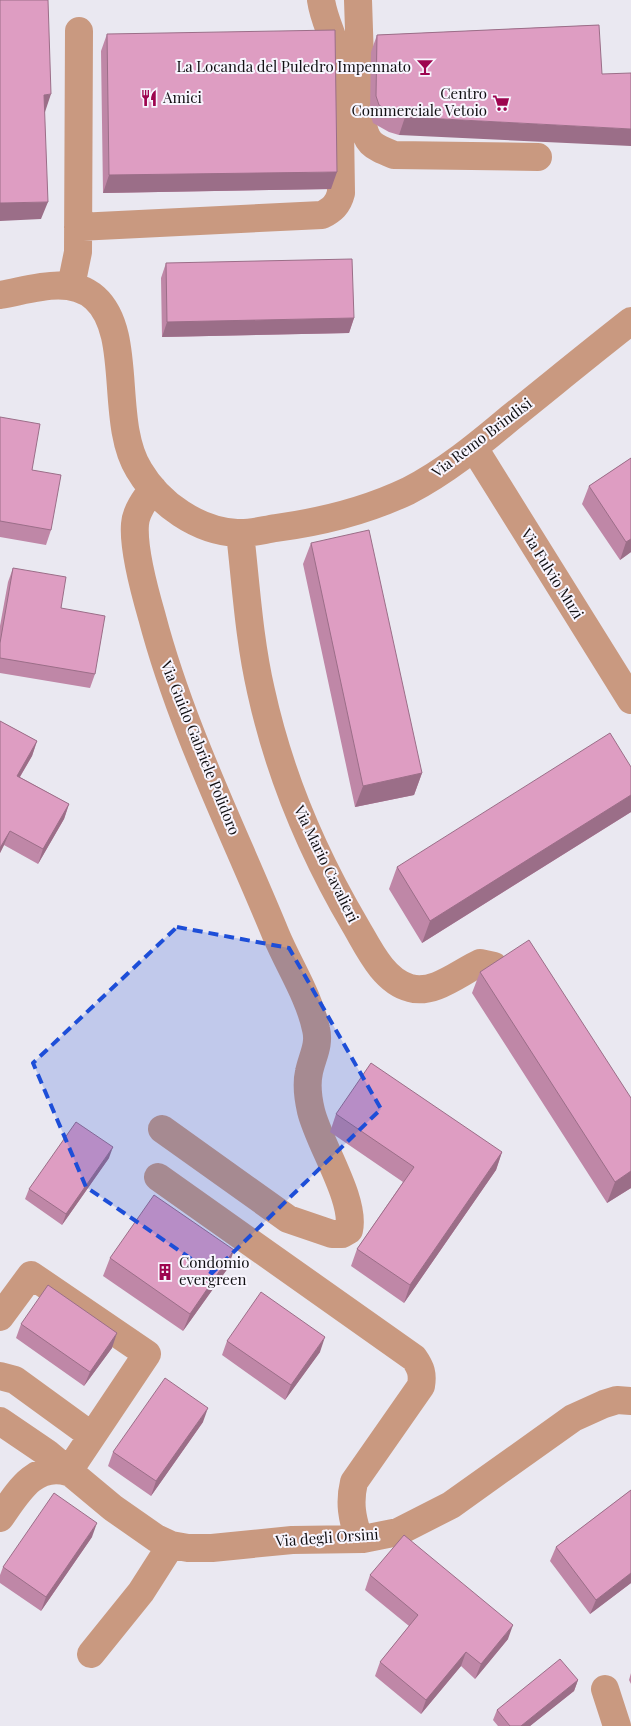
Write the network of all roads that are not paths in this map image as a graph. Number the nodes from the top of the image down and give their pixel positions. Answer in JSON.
{"nodes":[{"id":1,"x":321,"y":0,"type":"edge"},
{"id":2,"x":358,"y":0,"type":"edge"},
{"id":3,"x":79,"y":31,"type":"dead end"},
{"id":4,"x":538,"y":157,"type":"dead end"},
{"id":5,"x":78,"y":227,"type":"junction"},
{"id":6,"x":71,"y":286,"type":"junction"},
{"id":7,"x":0,"y":295,"type":"edge"},
{"id":8,"x":631,"y":321,"type":"edge"},
{"id":9,"x":474,"y":448,"type":"junction"},
{"id":10,"x":153,"y":489,"type":"junction"},
{"id":11,"x":240,"y":533,"type":"junction"},
{"id":12,"x":631,"y":700,"type":"edge"},
{"id":13,"x":500,"y":976,"type":"edge"},
{"id":14,"x":162,"y":1129,"type":"dead end"},
{"id":15,"x":158,"y":1177,"type":"dead end"},
{"id":16,"x":0,"y":1317,"type":"edge"},
{"id":17,"x":0,"y":1376,"type":"edge"},
{"id":18,"x":631,"y":1400,"type":"edge"},
{"id":19,"x":0,"y":1421,"type":"edge"},
{"id":20,"x":92,"y":1436,"type":"junction"},
{"id":21,"x":68,"y":1472,"type":"junction"},
{"id":22,"x":0,"y":1518,"type":"edge"},
{"id":23,"x":359,"y":1539,"type":"junction"},
{"id":24,"x":171,"y":1545,"type":"junction"},
{"id":25,"x":91,"y":1654,"type":"dead end"},
{"id":26,"x":605,"y":1688,"type":"dead end"},
{"id":27,"x":617,"y":1726,"type":"edge"}],
"edges":[{"from":1,"to":5,"type":"street"},
{"from":2,"to":4,"type":"street"},
{"from":3,"to":5,"type":"street"},
{"from":5,"to":6,"type":"street"},
{"from":6,"to":7,"type":"street","name":"Via Remo Brindisi"},
{"from":6,"to":10,"type":"street","name":"Via Remo Brindisi"},
{"from":8,"to":9,"type":"street","name":"Via Remo Brindisi"},
{"from":9,"to":11,"type":"street","name":"Via Remo Brindisi"},
{"from":9,"to":12,"type":"street","name":"Via Fulvio Muzi"},
{"from":10,"to":11,"type":"street","name":"Via Remo Brindisi"},
{"from":10,"to":14,"type":"street","name":"Via Guido Gabriele Polidoro"},
{"from":11,"to":13,"type":"street","name":"Via Mario Cavalieri"},
{"from":15,"to":23,"type":"street"},
{"from":16,"to":20,"type":"street"},
{"from":17,"to":20,"type":"street"},
{"from":18,"to":23,"type":"street","name":"Via degli Orsini"},
{"from":19,"to":21,"type":"street","name":"Via degli Orsini"},
{"from":20,"to":21,"type":"street"},
{"from":21,"to":22,"type":"street"},
{"from":21,"to":24,"type":"street","name":"Via degli Orsini"},
{"from":23,"to":24,"type":"street","name":"Via degli Orsini"},
{"from":24,"to":25,"type":"street"},
{"from":26,"to":27,"type":"street"}]}
